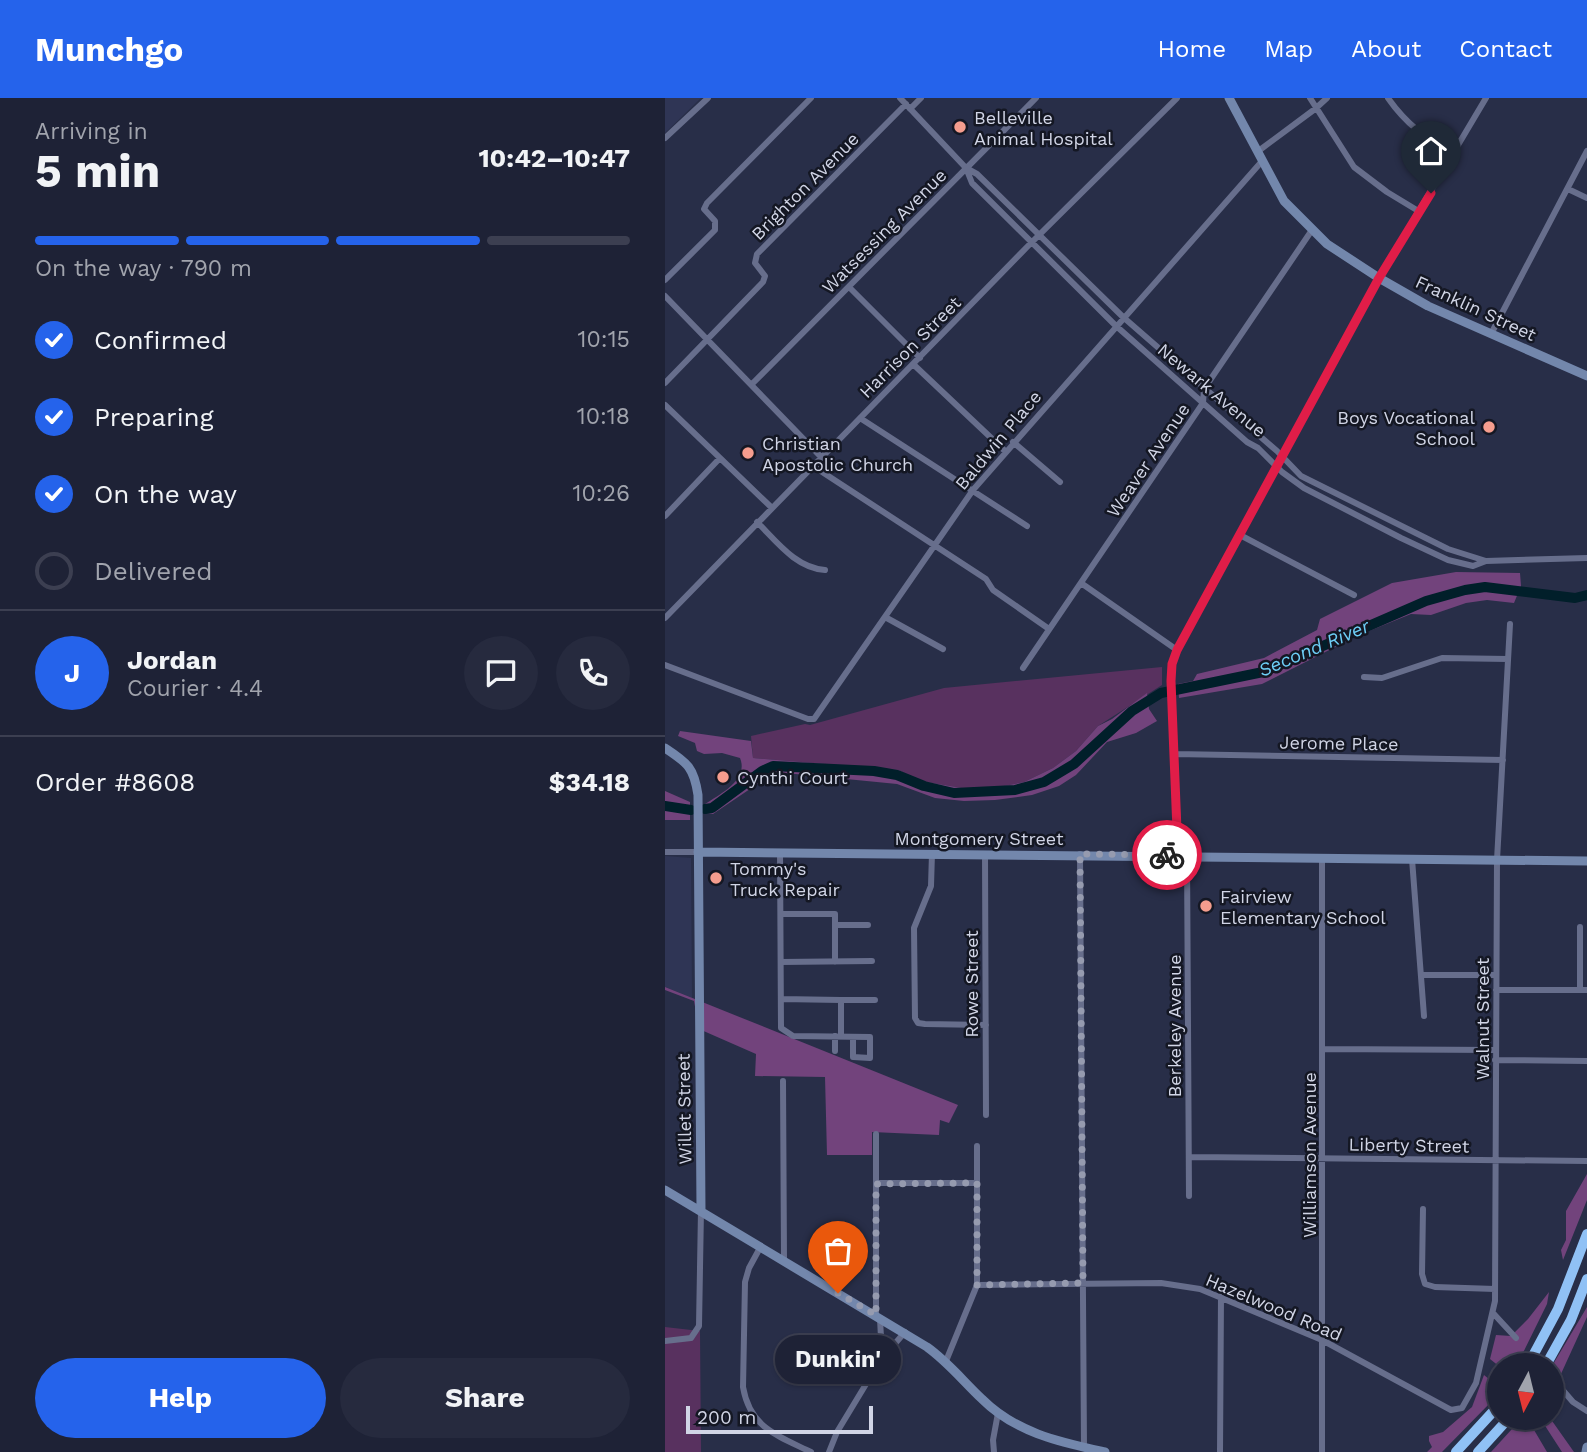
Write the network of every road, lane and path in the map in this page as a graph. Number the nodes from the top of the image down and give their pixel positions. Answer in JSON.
{"nodes":[{"id":1,"x":708,"y":98,"type":"edge"},
{"id":2,"x":811,"y":98,"type":"edge"},
{"id":3,"x":899,"y":98,"type":"edge"},
{"id":4,"x":921,"y":98,"type":"edge"},
{"id":5,"x":1036,"y":98,"type":"edge"},
{"id":6,"x":1177,"y":98,"type":"edge"},
{"id":7,"x":1229,"y":98,"type":"edge"},
{"id":8,"x":1310,"y":98,"type":"edge"},
{"id":9,"x":1327,"y":98,"type":"edge"},
{"id":10,"x":1388,"y":98,"type":"edge"},
{"id":11,"x":1485,"y":99,"type":"edge"},
{"id":12,"x":908,"y":107,"type":"junction"},
{"id":13,"x":1315,"y":109,"type":"junction"},
{"id":14,"x":665,"y":138,"type":"edge"},
{"id":15,"x":1587,"y":151,"type":"edge"},
{"id":16,"x":1453,"y":155,"type":"junction"},
{"id":17,"x":1260,"y":156,"type":"junction"},
{"id":18,"x":965,"y":168,"type":"junction"},
{"id":19,"x":1568,"y":189,"type":"junction"},
{"id":20,"x":1587,"y":198,"type":"edge"},
{"id":21,"x":1420,"y":212,"type":"junction"},
{"id":22,"x":1312,"y":230,"type":"junction"},
{"id":23,"x":1038,"y":236,"type":"junction"},
{"id":24,"x":1032,"y":242,"type":"junction"},
{"id":25,"x":1379,"y":278,"type":"junction"},
{"id":26,"x":665,"y":280,"type":"edge"},
{"id":27,"x":849,"y":287,"type":"junction"},
{"id":28,"x":665,"y":296,"type":"edge"},
{"id":29,"x":1123,"y":317,"type":"junction"},
{"id":30,"x":1115,"y":326,"type":"junction"},
{"id":31,"x":1491,"y":334,"type":"junction"},
{"id":32,"x":709,"y":339,"type":"junction"},
{"id":33,"x":920,"y":358,"type":"junction"},
{"id":34,"x":913,"y":364,"type":"junction"},
{"id":35,"x":1587,"y":376,"type":"edge"},
{"id":36,"x":665,"y":383,"type":"edge"},
{"id":37,"x":752,"y":384,"type":"junction"},
{"id":38,"x":1204,"y":389,"type":"junction"},
{"id":39,"x":1203,"y":403,"type":"junction"},
{"id":40,"x":665,"y":405,"type":"edge"},
{"id":41,"x":860,"y":418,"type":"junction"},
{"id":42,"x":1013,"y":442,"type":"junction"},
{"id":43,"x":1005,"y":451,"type":"junction"},
{"id":44,"x":1282,"y":457,"type":"junction"},
{"id":45,"x":720,"y":458,"type":"junction"},
{"id":46,"x":822,"y":458,"type":"junction"},
{"id":47,"x":1277,"y":465,"type":"junction"},
{"id":48,"x":813,"y":466,"type":"junction"},
{"id":49,"x":1060,"y":482,"type":"dead end"},
{"id":50,"x":973,"y":489,"type":"junction"},
{"id":51,"x":772,"y":508,"type":"junction"},
{"id":52,"x":665,"y":516,"type":"edge"},
{"id":53,"x":757,"y":522,"type":"junction"},
{"id":54,"x":1027,"y":526,"type":"dead end"},
{"id":55,"x":1240,"y":535,"type":"junction"},
{"id":56,"x":935,"y":545,"type":"junction"},
{"id":57,"x":1587,"y":558,"type":"edge"},
{"id":58,"x":1486,"y":561,"type":"junction"},
{"id":59,"x":825,"y":570,"type":"dead end"},
{"id":60,"x":1081,"y":583,"type":"junction"},
{"id":61,"x":1354,"y":594,"type":"dead end"},
{"id":62,"x":885,"y":617,"type":"junction"},
{"id":63,"x":665,"y":618,"type":"edge"},
{"id":64,"x":1510,"y":624,"type":"dead end"},
{"id":65,"x":1049,"y":629,"type":"junction"},
{"id":66,"x":943,"y":649,"type":"dead end"},
{"id":67,"x":1177,"y":650,"type":"junction"},
{"id":68,"x":1508,"y":659,"type":"junction"},
{"id":69,"x":665,"y":665,"type":"edge"},
{"id":70,"x":1023,"y":668,"type":"dead end"},
{"id":71,"x":1364,"y":677,"type":"dead end"},
{"id":72,"x":665,"y":748,"type":"edge"},
{"id":73,"x":1175,"y":754,"type":"junction"},
{"id":74,"x":1503,"y":760,"type":"junction"},
{"id":75,"x":665,"y":852,"type":"edge"},
{"id":76,"x":698,"y":852,"type":"junction"},
{"id":77,"x":780,"y":852,"type":"junction"},
{"id":78,"x":932,"y":853,"type":"junction"},
{"id":79,"x":985,"y":854,"type":"junction"},
{"id":80,"x":1080,"y":854,"type":"junction"},
{"id":81,"x":1183,"y":855,"type":"junction"},
{"id":82,"x":1322,"y":857,"type":"junction"},
{"id":83,"x":1412,"y":859,"type":"junction"},
{"id":84,"x":1497,"y":860,"type":"junction"},
{"id":85,"x":1587,"y":861,"type":"edge"},
{"id":86,"x":781,"y":914,"type":"junction"},
{"id":87,"x":835,"y":925,"type":"junction"},
{"id":88,"x":868,"y":925,"type":"dead end"},
{"id":89,"x":1580,"y":927,"type":"dead end"},
{"id":90,"x":872,"y":961,"type":"dead end"},
{"id":91,"x":781,"y":962,"type":"junction"},
{"id":92,"x":835,"y":962,"type":"junction"},
{"id":93,"x":1421,"y":975,"type":"junction"},
{"id":94,"x":1496,"y":975,"type":"junction"},
{"id":95,"x":1496,"y":990,"type":"junction"},
{"id":96,"x":1583,"y":990,"type":"edge"},
{"id":97,"x":781,"y":999,"type":"junction"},
{"id":98,"x":841,"y":1000,"type":"junction"},
{"id":99,"x":875,"y":1000,"type":"dead end"},
{"id":100,"x":1424,"y":1016,"type":"dead end"},
{"id":101,"x":986,"y":1025,"type":"junction"},
{"id":102,"x":838,"y":1036,"type":"junction"},
{"id":103,"x":853,"y":1037,"type":"dead end"},
{"id":104,"x":1322,"y":1049,"type":"junction"},
{"id":105,"x":1495,"y":1050,"type":"junction"},
{"id":106,"x":835,"y":1051,"type":"dead end"},
{"id":107,"x":1495,"y":1060,"type":"junction"},
{"id":108,"x":1587,"y":1061,"type":"edge"},
{"id":109,"x":783,"y":1081,"type":"dead end"},
{"id":110,"x":986,"y":1115,"type":"dead end"},
{"id":111,"x":876,"y":1134,"type":"dead end"},
{"id":112,"x":977,"y":1146,"type":"dead end"},
{"id":113,"x":1189,"y":1157,"type":"junction"},
{"id":114,"x":1323,"y":1158,"type":"junction"},
{"id":115,"x":1496,"y":1160,"type":"junction"},
{"id":116,"x":1587,"y":1161,"type":"edge"},
{"id":117,"x":977,"y":1183,"type":"junction"},
{"id":118,"x":876,"y":1184,"type":"junction"},
{"id":119,"x":665,"y":1190,"type":"edge"},
{"id":120,"x":1189,"y":1196,"type":"dead end"},
{"id":121,"x":1423,"y":1209,"type":"dead end"},
{"id":122,"x":701,"y":1210,"type":"junction"},
{"id":123,"x":1587,"y":1234,"type":"edge"},
{"id":124,"x":761,"y":1246,"type":"junction"},
{"id":125,"x":784,"y":1260,"type":"junction"},
{"id":126,"x":1587,"y":1279,"type":"edge"},
{"id":127,"x":1083,"y":1283,"type":"junction"},
{"id":128,"x":977,"y":1285,"type":"junction"},
{"id":129,"x":1495,"y":1289,"type":"junction"},
{"id":130,"x":1221,"y":1296,"type":"junction"},
{"id":131,"x":1493,"y":1313,"type":"junction"},
{"id":132,"x":878,"y":1316,"type":"junction"},
{"id":133,"x":905,"y":1332,"type":"junction"},
{"id":134,"x":1516,"y":1338,"type":"dead end"},
{"id":135,"x":1322,"y":1340,"type":"junction"},
{"id":136,"x":665,"y":1341,"type":"edge"},
{"id":137,"x":1534,"y":1353,"type":"edge"},
{"id":138,"x":1553,"y":1353,"type":"edge"},
{"id":139,"x":881,"y":1358,"type":"junction"},
{"id":140,"x":946,"y":1361,"type":"junction"},
{"id":141,"x":1565,"y":1393,"type":"edge"},
{"id":142,"x":1462,"y":1408,"type":"joint"},
{"id":143,"x":1587,"y":1411,"type":"edge"},
{"id":144,"x":997,"y":1413,"type":"junction"},
{"id":145,"x":1487,"y":1418,"type":"edge"},
{"id":146,"x":1498,"y":1430,"type":"edge"},
{"id":147,"x":1084,"y":1447,"type":"junction"},
{"id":148,"x":811,"y":1452,"type":"edge"},
{"id":149,"x":829,"y":1452,"type":"edge"},
{"id":150,"x":994,"y":1452,"type":"edge"},
{"id":151,"x":1105,"y":1452,"type":"edge"},
{"id":152,"x":1220,"y":1452,"type":"edge"},
{"id":153,"x":1322,"y":1452,"type":"edge"},
{"id":154,"x":1456,"y":1452,"type":"edge"},
{"id":155,"x":1478,"y":1452,"type":"edge"}],
"edges":[{"from":1,"to":14,"type":"street"},
{"from":2,"to":26,"type":"street"},
{"from":3,"to":12,"type":"street","name":"Newark Avenue"},
{"from":4,"to":12,"type":"street"},
{"from":5,"to":18,"type":"street","name":"Watsessing Avenue"},
{"from":6,"to":23,"type":"street","name":"Harrison Street"},
{"from":7,"to":17,"type":"street","name":"Franklin Street"},
{"from":8,"to":13,"type":"street"},
{"from":9,"to":13,"type":"street","name":"Baldwin Place"},
{"from":10,"to":16,"type":"street"},
{"from":11,"to":16,"type":"street","name":"Berkeley Avenue"},
{"from":12,"to":18,"type":"street","name":"Newark Avenue"},
{"from":12,"to":32,"type":"street","name":"Brighton Avenue"},
{"from":13,"to":17,"type":"street","name":"Baldwin Place"},
{"from":13,"to":21,"type":"street"},
{"from":15,"to":19,"type":"street"},
{"from":16,"to":21,"type":"street","name":"Berkeley Avenue"},
{"from":17,"to":22,"type":"street","name":"Franklin Street"},
{"from":17,"to":29,"type":"street","name":"Baldwin Place"},
{"from":18,"to":23,"type":"street","name":"Newark Avenue"},
{"from":18,"to":24,"type":"street","name":"Newark Avenue"},
{"from":18,"to":27,"type":"street","name":"Watsessing Avenue"},
{"from":19,"to":20,"type":"street"},
{"from":19,"to":31,"type":"street"},
{"from":21,"to":25,"type":"street","name":"Berkeley Avenue"},
{"from":22,"to":25,"type":"street","name":"Franklin Street"},
{"from":22,"to":38,"type":"street","name":"Weaver Avenue"},
{"from":23,"to":24,"type":"street","name":"Harrison Street"},
{"from":23,"to":29,"type":"street","name":"Newark Avenue"},
{"from":24,"to":30,"type":"street","name":"Newark Avenue"},
{"from":24,"to":33,"type":"street","name":"Harrison Street"},
{"from":25,"to":31,"type":"street","name":"Franklin Street"},
{"from":25,"to":44,"type":"street","name":"Berkeley Avenue"},
{"from":27,"to":33,"type":"street"},
{"from":27,"to":37,"type":"street","name":"Watsessing Avenue"},
{"from":28,"to":32,"type":"street"},
{"from":29,"to":30,"type":"street","name":"Baldwin Place"},
{"from":29,"to":38,"type":"street","name":"Newark Avenue"},
{"from":30,"to":39,"type":"street","name":"Newark Avenue"},
{"from":30,"to":42,"type":"street","name":"Baldwin Place"},
{"from":31,"to":35,"type":"street","name":"Franklin Street"},
{"from":32,"to":36,"type":"street","name":"Brighton Avenue"},
{"from":32,"to":37,"type":"street"},
{"from":33,"to":34,"type":"street","name":"Harrison Street"},
{"from":34,"to":41,"type":"street","name":"Harrison Street"},
{"from":34,"to":43,"type":"street"},
{"from":37,"to":46,"type":"street"},
{"from":38,"to":39,"type":"street","name":"Weaver Avenue"},
{"from":38,"to":44,"type":"street","name":"Newark Avenue"},
{"from":39,"to":47,"type":"street","name":"Newark Avenue"},
{"from":39,"to":60,"type":"street","name":"Weaver Avenue"},
{"from":40,"to":45,"type":"street"},
{"from":41,"to":46,"type":"street","name":"Harrison Street"},
{"from":41,"to":50,"type":"street"},
{"from":42,"to":43,"type":"street","name":"Baldwin Place"},
{"from":42,"to":49,"type":"street"},
{"from":43,"to":50,"type":"street","name":"Baldwin Place"},
{"from":44,"to":47,"type":"street","name":"Berkeley Avenue"},
{"from":44,"to":58,"type":"street","name":"Newark Avenue"},
{"from":45,"to":51,"type":"street"},
{"from":45,"to":52,"type":"street"},
{"from":46,"to":48,"type":"street","name":"Harrison Street"},
{"from":47,"to":55,"type":"street","name":"Berkeley Avenue"},
{"from":47,"to":58,"type":"street","name":"Newark Avenue"},
{"from":48,"to":51,"type":"street","name":"Harrison Street"},
{"from":48,"to":56,"type":"street"},
{"from":50,"to":54,"type":"street"},
{"from":50,"to":56,"type":"street","name":"Baldwin Place"},
{"from":51,"to":53,"type":"street","name":"Harrison Street"},
{"from":53,"to":59,"type":"street"},
{"from":53,"to":63,"type":"street","name":"Harrison Street"},
{"from":55,"to":61,"type":"street"},
{"from":55,"to":67,"type":"street","name":"Berkeley Avenue"},
{"from":56,"to":62,"type":"street","name":"Baldwin Place"},
{"from":56,"to":65,"type":"street"},
{"from":57,"to":58,"type":"street","name":"Newark Avenue"},
{"from":60,"to":65,"type":"street","name":"Weaver Avenue"},
{"from":60,"to":67,"type":"street"},
{"from":62,"to":66,"type":"street"},
{"from":62,"to":69,"type":"street","name":"Baldwin Place"},
{"from":64,"to":68,"type":"street","name":"Walnut Street"},
{"from":65,"to":70,"type":"street","name":"Weaver Avenue"},
{"from":67,"to":73,"type":"street","name":"Berkeley Avenue"},
{"from":68,"to":71,"type":"street"},
{"from":68,"to":74,"type":"street","name":"Walnut Street"},
{"from":72,"to":76,"type":"street","name":"Willet Street"},
{"from":73,"to":74,"type":"street","name":"Jerome Place"},
{"from":73,"to":81,"type":"street","name":"Berkeley Avenue"},
{"from":74,"to":84,"type":"street","name":"Walnut Street"},
{"from":75,"to":76,"type":"street","name":"Montgomery Street"},
{"from":76,"to":77,"type":"street","name":"Montgomery Street"},
{"from":76,"to":122,"type":"street","name":"Willet Street"},
{"from":77,"to":78,"type":"street","name":"Montgomery Street"},
{"from":77,"to":86,"type":"street"},
{"from":78,"to":79,"type":"street","name":"Montgomery Street"},
{"from":78,"to":101,"type":"street"},
{"from":79,"to":80,"type":"street","name":"Montgomery Street"},
{"from":79,"to":101,"type":"street","name":"Rowe Street"},
{"from":80,"to":81,"type":"street","name":"Montgomery Street"},
{"from":80,"to":127,"type":"street"},
{"from":81,"to":82,"type":"street","name":"Montgomery Street"},
{"from":81,"to":113,"type":"street","name":"Berkeley Avenue"},
{"from":82,"to":83,"type":"street","name":"Montgomery Street"},
{"from":82,"to":104,"type":"street","name":"Williamson Avenue"},
{"from":83,"to":84,"type":"street","name":"Montgomery Street"},
{"from":83,"to":93,"type":"street"},
{"from":84,"to":85,"type":"street","name":"Montgomery Street"},
{"from":84,"to":94,"type":"street","name":"Walnut Street"},
{"from":86,"to":87,"type":"street"},
{"from":86,"to":91,"type":"street"},
{"from":87,"to":88,"type":"street"},
{"from":87,"to":92,"type":"street"},
{"from":89,"to":96,"type":"street"},
{"from":90,"to":92,"type":"street"},
{"from":91,"to":92,"type":"street"},
{"from":91,"to":97,"type":"street"},
{"from":93,"to":94,"type":"street"},
{"from":93,"to":100,"type":"street"},
{"from":94,"to":95,"type":"street","name":"Walnut Street"},
{"from":95,"to":96,"type":"street"},
{"from":95,"to":105,"type":"street","name":"Walnut Street"},
{"from":97,"to":98,"type":"street"},
{"from":97,"to":102,"type":"street"},
{"from":98,"to":99,"type":"street"},
{"from":98,"to":102,"type":"street"},
{"from":101,"to":110,"type":"street","name":"Rowe Street"},
{"from":102,"to":103,"type":"street"},
{"from":102,"to":106,"type":"street"},
{"from":104,"to":105,"type":"street"},
{"from":104,"to":114,"type":"street","name":"Williamson Avenue"},
{"from":105,"to":107,"type":"street","name":"Walnut Street"},
{"from":107,"to":108,"type":"street"},
{"from":107,"to":115,"type":"street","name":"Walnut Street"},
{"from":109,"to":125,"type":"street"},
{"from":111,"to":118,"type":"street"},
{"from":112,"to":117,"type":"street"},
{"from":113,"to":114,"type":"street","name":"Liberty Street"},
{"from":113,"to":120,"type":"street","name":"Berkeley Avenue"},
{"from":114,"to":115,"type":"street","name":"Liberty Street"},
{"from":114,"to":135,"type":"street","name":"Williamson Avenue"},
{"from":115,"to":116,"type":"street","name":"Liberty Street"},
{"from":115,"to":129,"type":"street","name":"Walnut Street"},
{"from":117,"to":118,"type":"street"},
{"from":117,"to":128,"type":"street"},
{"from":118,"to":132,"type":"street"},
{"from":119,"to":122,"type":"street"},
{"from":121,"to":129,"type":"street"},
{"from":122,"to":124,"type":"street"},
{"from":122,"to":136,"type":"street","name":"Willet Street"},
{"from":123,"to":137,"type":"highway"},
{"from":124,"to":125,"type":"street"},
{"from":124,"to":148,"type":"street"},
{"from":125,"to":132,"type":"street"},
{"from":126,"to":138,"type":"highway"},
{"from":127,"to":128,"type":"street","name":"Hazelwood Road"},
{"from":127,"to":130,"type":"street","name":"Hazelwood Road"},
{"from":127,"to":147,"type":"street"},
{"from":128,"to":140,"type":"street"},
{"from":129,"to":131,"type":"street","name":"Walnut Street"},
{"from":130,"to":135,"type":"street","name":"Hazelwood Road"},
{"from":130,"to":152,"type":"street"},
{"from":131,"to":134,"type":"street"},
{"from":131,"to":142,"type":"street","name":"Walnut Street"},
{"from":132,"to":133,"type":"street"},
{"from":132,"to":139,"type":"street"},
{"from":133,"to":139,"type":"street"},
{"from":133,"to":140,"type":"street"},
{"from":135,"to":142,"type":"street","name":"Hazelwood Road"},
{"from":135,"to":153,"type":"street","name":"Williamson Avenue"},
{"from":139,"to":149,"type":"street"},
{"from":140,"to":144,"type":"street"},
{"from":141,"to":143,"type":"street"},
{"from":144,"to":147,"type":"street"},
{"from":144,"to":150,"type":"street"},
{"from":145,"to":154,"type":"highway"},
{"from":146,"to":155,"type":"highway"},
{"from":147,"to":151,"type":"street"}]}
